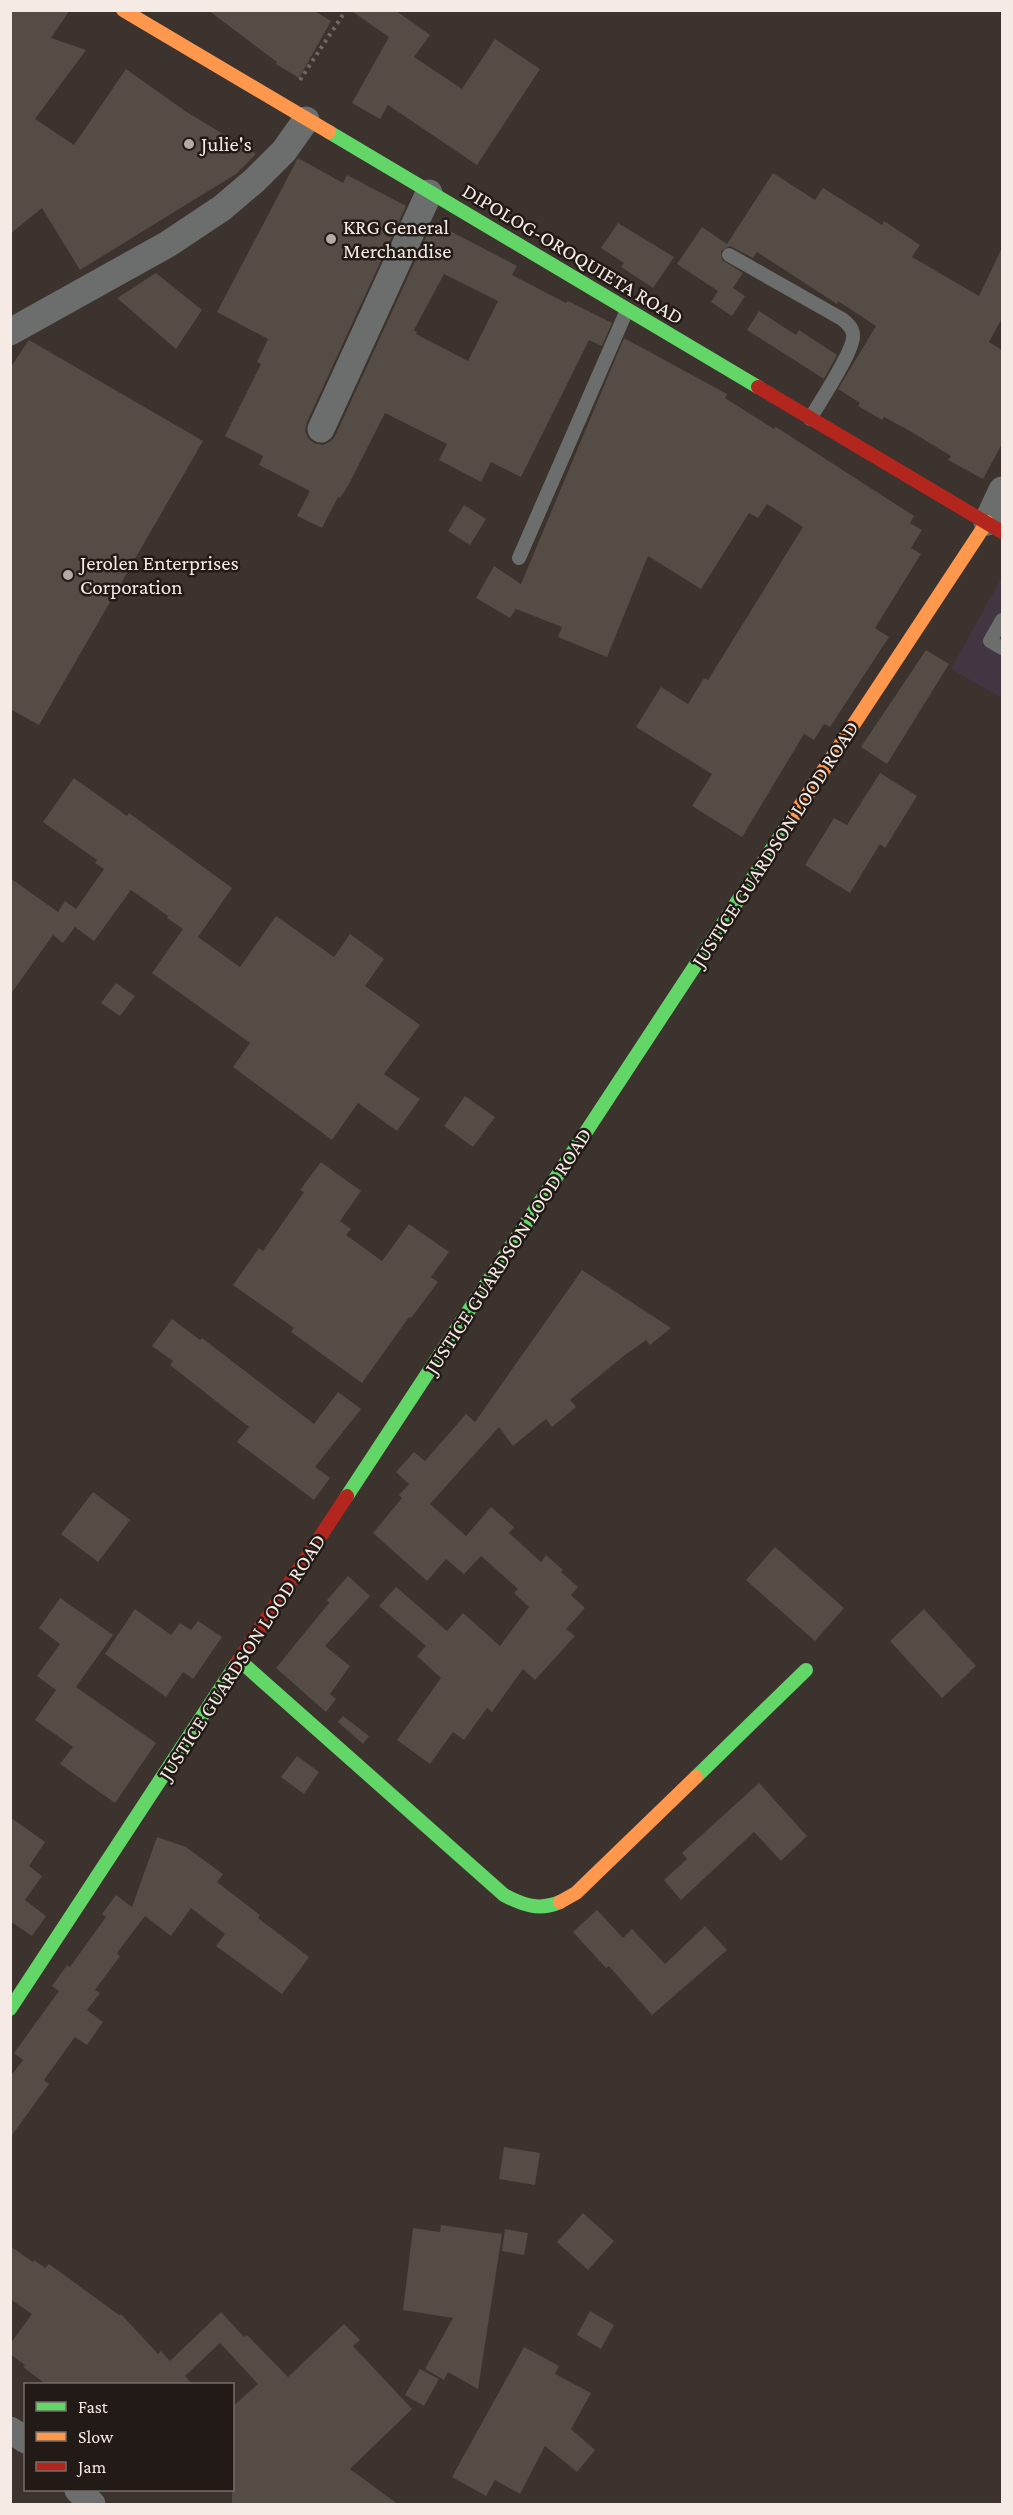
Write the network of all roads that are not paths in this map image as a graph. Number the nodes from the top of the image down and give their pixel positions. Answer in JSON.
{"nodes":[{"id":1,"x":123,"y":10,"type":"edge"},
{"id":2,"x":306,"y":120,"type":"junction"},
{"id":3,"x":429,"y":193,"type":"junction"},
{"id":4,"x":729,"y":255,"type":"dead end"},
{"id":5,"x":627,"y":310,"type":"junction"},
{"id":6,"x":10,"y":332,"type":"edge"},
{"id":7,"x":810,"y":418,"type":"junction"},
{"id":8,"x":321,"y":429,"type":"dead end"},
{"id":9,"x":1002,"y":490,"type":"edge"},
{"id":10,"x":994,"y":527,"type":"edge"},
{"id":11,"x":519,"y":558,"type":"dead end"},
{"id":12,"x":1002,"y":620,"type":"edge"},
{"id":13,"x":1002,"y":648,"type":"edge"},
{"id":14,"x":239,"y":1660,"type":"junction"},
{"id":15,"x":806,"y":1670,"type":"dead end"},
{"id":16,"x":10,"y":2009,"type":"edge"},
{"id":17,"x":10,"y":2430,"type":"edge"},
{"id":18,"x":24,"y":2439,"type":"edge"},
{"id":19,"x":79,"y":2491,"type":"edge"},
{"id":20,"x":92,"y":2505,"type":"edge"}],
"edges":[{"from":1,"to":2,"type":"main road","name":"DIPOLOG-OROQUIETA ROAD"},
{"from":2,"to":3,"type":"main road","name":"DIPOLOG-OROQUIETA ROAD"},
{"from":2,"to":6,"type":"street"},
{"from":3,"to":5,"type":"main road","name":"DIPOLOG-OROQUIETA ROAD"},
{"from":3,"to":8,"type":"street"},
{"from":4,"to":7,"type":"lane"},
{"from":5,"to":7,"type":"main road","name":"DIPOLOG-OROQUIETA ROAD"},
{"from":5,"to":11,"type":"lane"},
{"from":7,"to":10,"type":"main road","name":"DIPOLOG-OROQUIETA ROAD"},
{"from":9,"to":10,"type":"street","name":"JUSTICE GUARDSON LOOD ROAD"},
{"from":10,"to":14,"type":"main road","name":"JUSTICE GUARDSON LOOD ROAD"},
{"from":12,"to":13,"type":"lane"},
{"from":14,"to":15,"type":"main road"},
{"from":14,"to":16,"type":"main road","name":"JUSTICE GUARDSON LOOD ROAD"},
{"from":17,"to":18,"type":"street"},
{"from":19,"to":20,"type":"street"}]}
